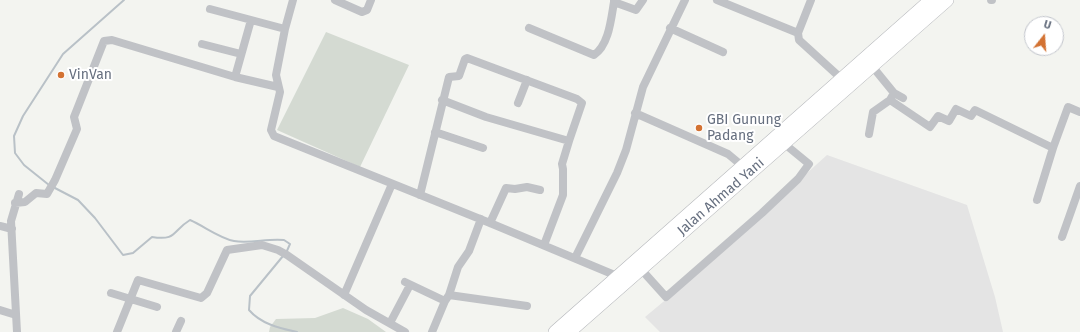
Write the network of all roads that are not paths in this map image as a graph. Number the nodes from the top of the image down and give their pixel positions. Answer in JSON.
{"nodes":[{"id":1,"x":293,"y":0,"type":"edge"},
{"id":2,"x":335,"y":0,"type":"edge"},
{"id":3,"x":371,"y":0,"type":"edge"},
{"id":4,"x":642,"y":0,"type":"edge"},
{"id":5,"x":685,"y":0,"type":"edge"},
{"id":6,"x":717,"y":0,"type":"edge"},
{"id":7,"x":811,"y":0,"type":"edge"},
{"id":8,"x":931,"y":0,"type":"edge"},
{"id":9,"x":947,"y":0,"type":"edge"},
{"id":10,"x":614,"y":1,"type":"edge"},
{"id":11,"x":210,"y":9,"type":"dead end"},
{"id":12,"x":251,"y":20,"type":"junction"},
{"id":13,"x":529,"y":28,"type":"dead end"},
{"id":14,"x":670,"y":28,"type":"junction"},
{"id":15,"x":285,"y":29,"type":"junction"},
{"id":16,"x":798,"y":33,"type":"junction"},
{"id":17,"x":202,"y":44,"type":"dead end"},
{"id":18,"x":723,"y":52,"type":"dead end"},
{"id":19,"x":241,"y":54,"type":"junction"},
{"id":20,"x":872,"y":66,"type":"junction"},
{"id":21,"x":235,"y":77,"type":"junction"},
{"id":22,"x":526,"y":80,"type":"junction"},
{"id":23,"x":845,"y":83,"type":"junction"},
{"id":24,"x":278,"y":87,"type":"junction"},
{"id":25,"x":892,"y":97,"type":"junction"},
{"id":26,"x":903,"y":98,"type":"dead end"},
{"id":27,"x":442,"y":100,"type":"junction"},
{"id":28,"x":518,"y":103,"type":"dead end"},
{"id":29,"x":1080,"y":112,"type":"edge"},
{"id":30,"x":635,"y":113,"type":"junction"},
{"id":31,"x":435,"y":132,"type":"junction"},
{"id":32,"x":869,"y":134,"type":"dead end"},
{"id":33,"x":785,"y":135,"type":"junction"},
{"id":34,"x":569,"y":141,"type":"junction"},
{"id":35,"x":483,"y":148,"type":"dead end"},
{"id":36,"x":1053,"y":148,"type":"junction"},
{"id":37,"x":746,"y":169,"type":"junction"},
{"id":38,"x":392,"y":184,"type":"junction"},
{"id":39,"x":1080,"y":186,"type":"edge"},
{"id":40,"x":540,"y":190,"type":"dead end"},
{"id":41,"x":19,"y":194,"type":"dead end"},
{"id":42,"x":420,"y":195,"type":"junction"},
{"id":43,"x":1036,"y":200,"type":"dead end"},
{"id":44,"x":17,"y":204,"type":"junction"},
{"id":45,"x":481,"y":219,"type":"junction"},
{"id":46,"x":490,"y":223,"type":"junction"},
{"id":47,"x":0,"y":226,"type":"edge"},
{"id":48,"x":12,"y":229,"type":"junction"},
{"id":49,"x":1062,"y":237,"type":"dead end"},
{"id":50,"x":544,"y":245,"type":"junction"},
{"id":51,"x":575,"y":258,"type":"junction"},
{"id":52,"x":637,"y":265,"type":"junction"},
{"id":53,"x":617,"y":276,"type":"junction"},
{"id":54,"x":111,"y":293,"type":"dead end"},
{"id":55,"x":344,"y":295,"type":"junction"},
{"id":56,"x":447,"y":298,"type":"junction"},
{"id":57,"x":132,"y":299,"type":"junction"},
{"id":58,"x":527,"y":306,"type":"dead end"},
{"id":59,"x":157,"y":307,"type":"dead end"},
{"id":60,"x":0,"y":310,"type":"edge"},
{"id":61,"x":16,"y":315,"type":"junction"},
{"id":62,"x":181,"y":321,"type":"dead end"},
{"id":63,"x":390,"y":323,"type":"junction"},
{"id":64,"x":17,"y":332,"type":"edge"},
{"id":65,"x":117,"y":332,"type":"edge"},
{"id":66,"x":176,"y":332,"type":"edge"},
{"id":67,"x":405,"y":332,"type":"edge"},
{"id":68,"x":432,"y":332,"type":"edge"},
{"id":69,"x":555,"y":332,"type":"edge"},
{"id":70,"x":569,"y":332,"type":"edge"}],
"edges":[{"from":1,"to":15,"type":"street"},
{"from":2,"to":3,"type":"street"},
{"from":4,"to":10,"type":"street"},
{"from":5,"to":14,"type":"street"},
{"from":6,"to":16,"type":"street"},
{"from":7,"to":16,"type":"street"},
{"from":8,"to":23,"type":"main road","name":"Jalan Ahmad Yani"},
{"from":9,"to":20,"type":"main road","name":"Jalan Ahmad Yani"},
{"from":10,"to":13,"type":"street"},
{"from":11,"to":12,"type":"street"},
{"from":12,"to":15,"type":"street"},
{"from":12,"to":19,"type":"street"},
{"from":14,"to":18,"type":"street"},
{"from":14,"to":30,"type":"street"},
{"from":15,"to":24,"type":"street"},
{"from":16,"to":23,"type":"street"},
{"from":17,"to":19,"type":"street"},
{"from":19,"to":21,"type":"street"},
{"from":20,"to":23,"type":"main road","name":"Jalan Ahmad Yani"},
{"from":20,"to":25,"type":"street"},
{"from":21,"to":24,"type":"street"},
{"from":21,"to":44,"type":"street"},
{"from":22,"to":27,"type":"street"},
{"from":22,"to":28,"type":"street"},
{"from":22,"to":34,"type":"street"},
{"from":23,"to":33,"type":"main road","name":"Jalan Ahmad Yani"},
{"from":24,"to":38,"type":"street"},
{"from":25,"to":26,"type":"street"},
{"from":25,"to":32,"type":"street"},
{"from":25,"to":36,"type":"street"},
{"from":27,"to":31,"type":"street"},
{"from":27,"to":34,"type":"street"},
{"from":29,"to":36,"type":"street"},
{"from":30,"to":37,"type":"street"},
{"from":30,"to":51,"type":"street"},
{"from":31,"to":35,"type":"street"},
{"from":31,"to":42,"type":"street"},
{"from":33,"to":37,"type":"main road","name":"Jalan Ahmad Yani"},
{"from":33,"to":52,"type":"street"},
{"from":34,"to":50,"type":"street"},
{"from":36,"to":43,"type":"street"},
{"from":37,"to":52,"type":"main road","name":"Jalan Ahmad Yani"},
{"from":38,"to":42,"type":"street"},
{"from":38,"to":55,"type":"street"},
{"from":39,"to":49,"type":"street"},
{"from":40,"to":46,"type":"street"},
{"from":41,"to":44,"type":"street"},
{"from":42,"to":45,"type":"street"},
{"from":44,"to":48,"type":"street"},
{"from":45,"to":46,"type":"street"},
{"from":45,"to":56,"type":"street"},
{"from":46,"to":50,"type":"street"},
{"from":47,"to":48,"type":"street"},
{"from":48,"to":61,"type":"street"},
{"from":50,"to":51,"type":"street"},
{"from":51,"to":53,"type":"street"},
{"from":52,"to":53,"type":"main road","name":"Jalan Ahmad Yani"},
{"from":52,"to":70,"type":"main road","name":"Jalan Ahmad Yani"},
{"from":53,"to":69,"type":"main road","name":"Jalan Ahmad Yani"},
{"from":54,"to":57,"type":"street"},
{"from":55,"to":57,"type":"street"},
{"from":55,"to":63,"type":"street"},
{"from":56,"to":58,"type":"street"},
{"from":56,"to":63,"type":"street"},
{"from":56,"to":68,"type":"street"},
{"from":57,"to":59,"type":"street"},
{"from":57,"to":65,"type":"street"},
{"from":60,"to":61,"type":"street"},
{"from":61,"to":64,"type":"street"},
{"from":62,"to":66,"type":"street"},
{"from":63,"to":67,"type":"street"}]}
